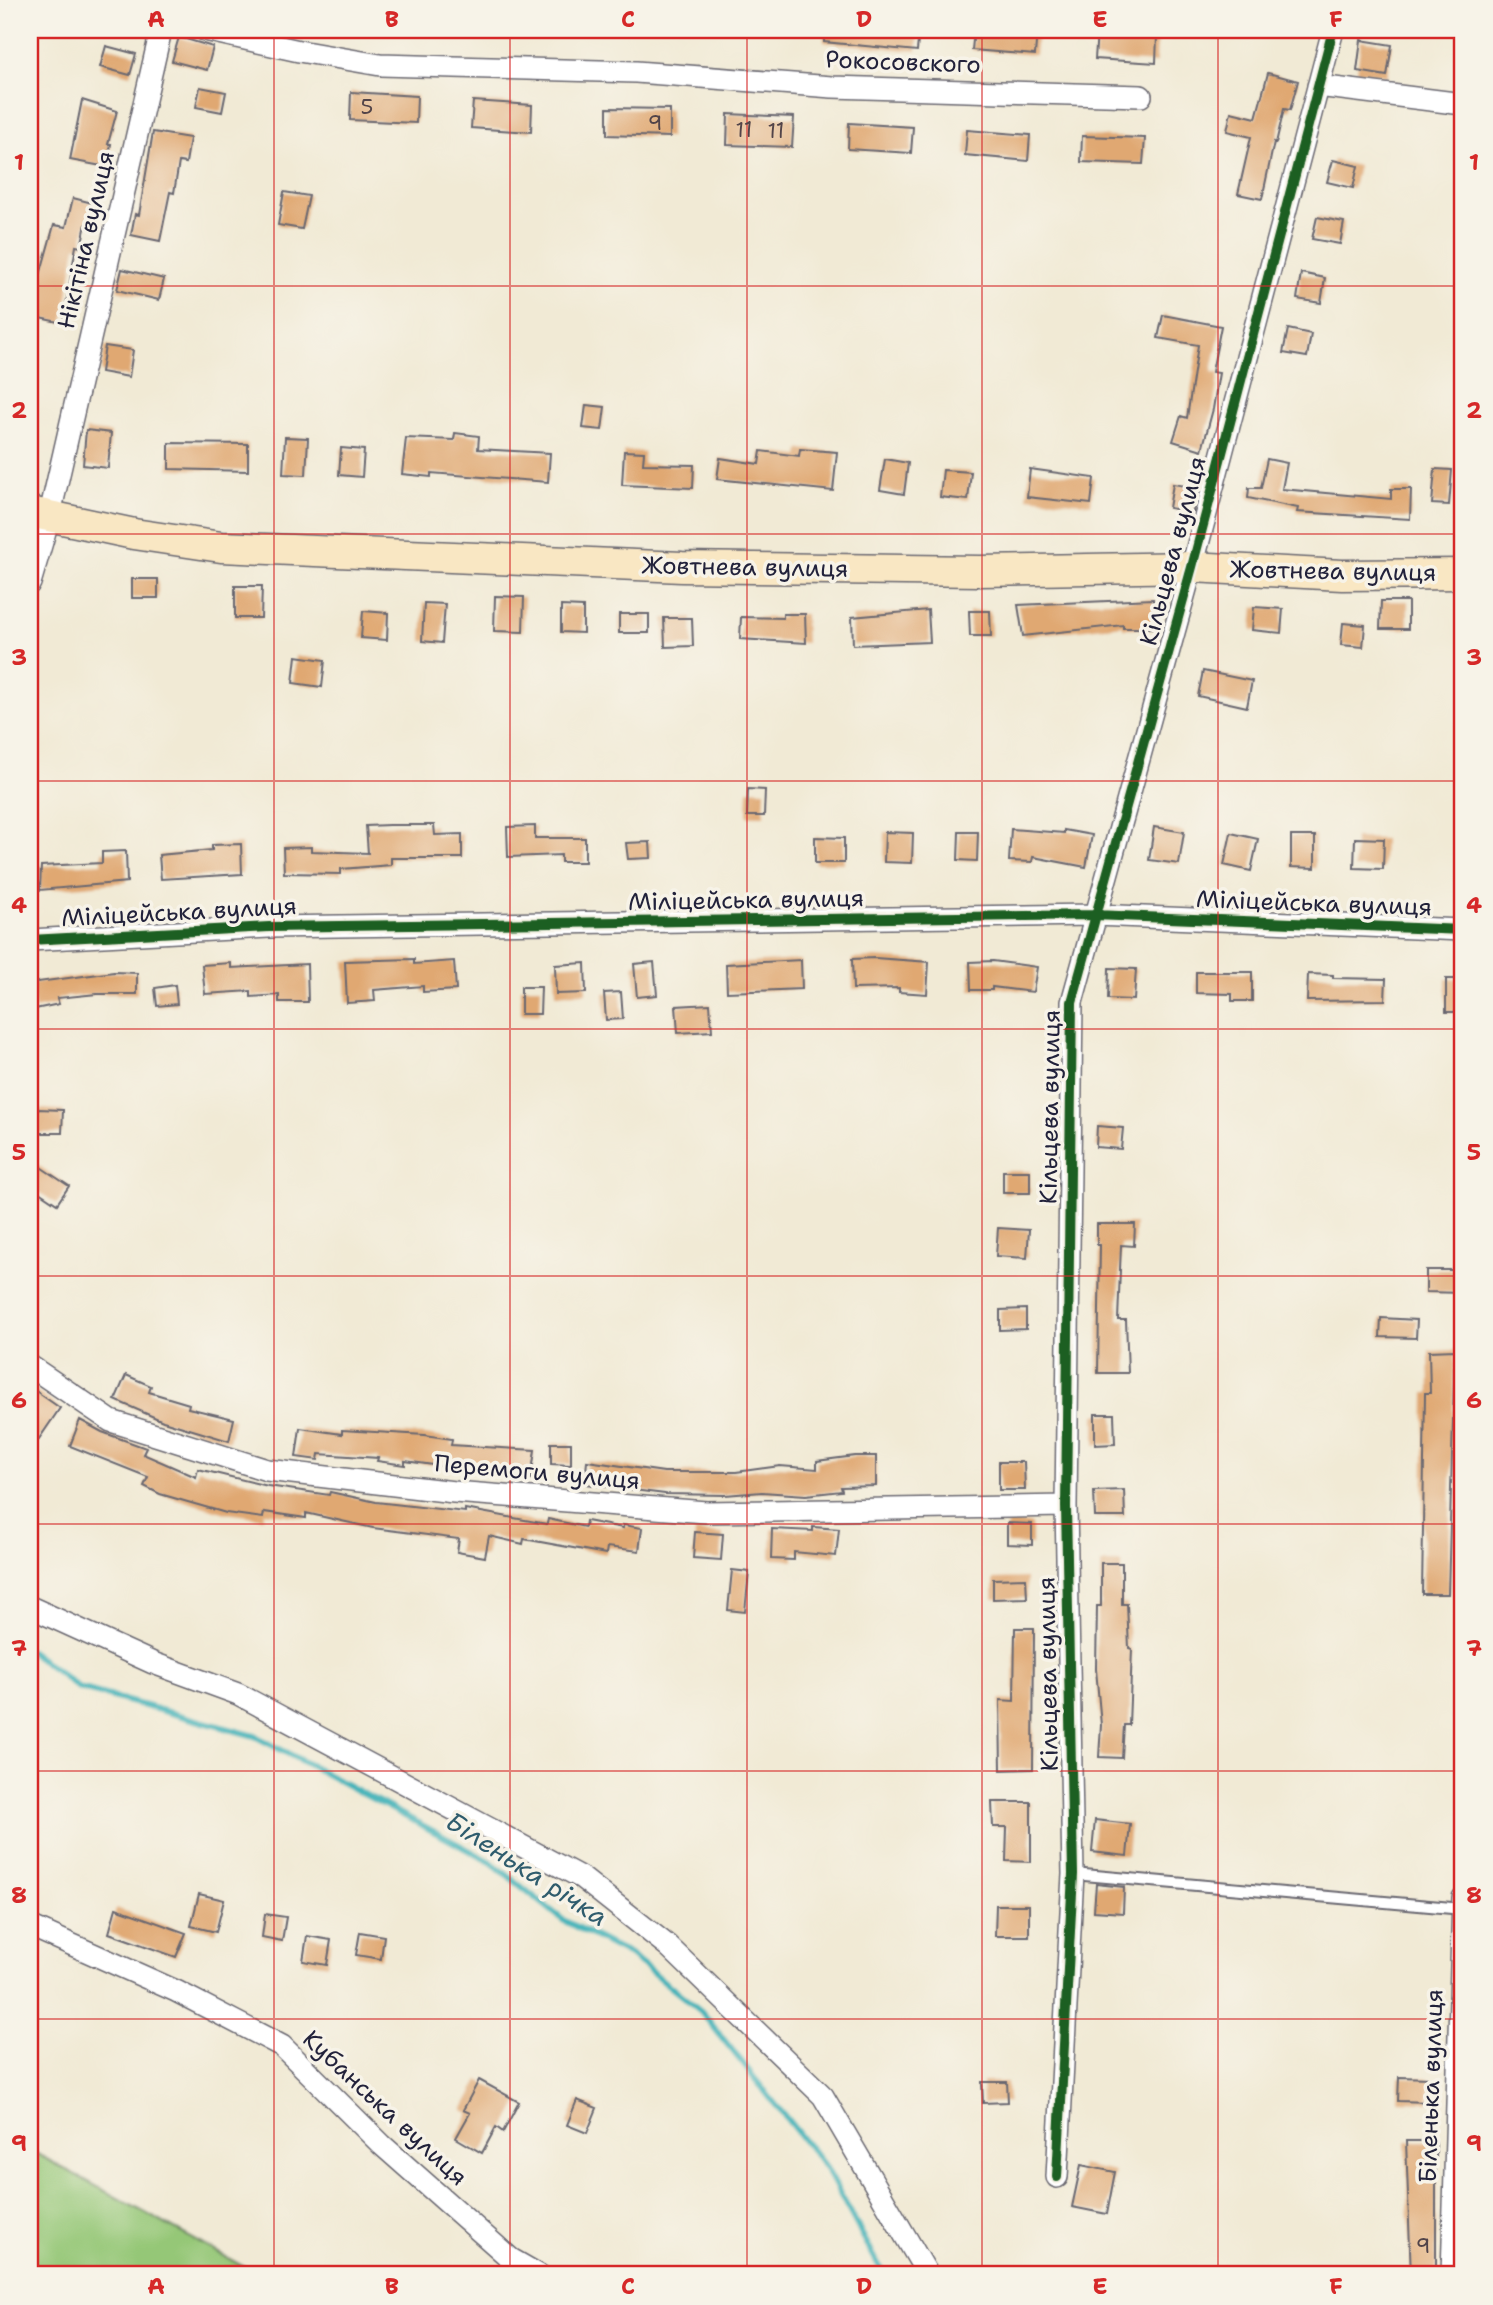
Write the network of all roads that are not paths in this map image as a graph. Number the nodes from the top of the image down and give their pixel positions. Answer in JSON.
{"nodes":[{"id":1,"x":161,"y":30,"type":"edge"},
{"id":2,"x":205,"y":30,"type":"edge"},
{"id":3,"x":1334,"y":30,"type":"edge"},
{"id":4,"x":1318,"y":86,"type":"junction"},
{"id":5,"x":1141,"y":96,"type":"dead end"},
{"id":6,"x":1463,"y":104,"type":"edge"},
{"id":7,"x":39,"y":515,"type":"edge"},
{"id":8,"x":1192,"y":567,"type":"junction"},
{"id":9,"x":1463,"y":574,"type":"edge"},
{"id":10,"x":30,"y":583,"type":"edge"},
{"id":11,"x":1094,"y":915,"type":"junction"},
{"id":12,"x":1463,"y":930,"type":"edge"},
{"id":13,"x":30,"y":940,"type":"edge"},
{"id":14,"x":30,"y":1366,"type":"edge"},
{"id":15,"x":1066,"y":1506,"type":"junction"},
{"id":16,"x":30,"y":1607,"type":"edge"},
{"id":17,"x":1073,"y":1874,"type":"junction"},
{"id":18,"x":1463,"y":1898,"type":"edge"},
{"id":19,"x":1463,"y":1909,"type":"edge"},
{"id":20,"x":30,"y":1926,"type":"edge"},
{"id":21,"x":1057,"y":2177,"type":"dead end"},
{"id":22,"x":539,"y":2275,"type":"edge"},
{"id":23,"x":928,"y":2275,"type":"edge"},
{"id":24,"x":1452,"y":2275,"type":"edge"}],
"edges":[{"from":1,"to":7,"type":"street","name":"Нікітіна вулиця"},
{"from":2,"to":5,"type":"street","name":"Рокосовского"},
{"from":3,"to":4,"type":"street","name":"Кільцева вулиця"},
{"from":4,"to":6,"type":"street"},
{"from":4,"to":8,"type":"street","name":"Кільцева вулиця"},
{"from":7,"to":8,"type":"main road","name":"Жовтнева вулиця"},
{"from":7,"to":10,"type":"street","name":"Нікітіна вулиця"},
{"from":8,"to":9,"type":"main road","name":"Жовтнева вулиця"},
{"from":8,"to":11,"type":"street","name":"Кільцева вулиця"},
{"from":11,"to":12,"type":"street","name":"Міліцейська вулиця"},
{"from":11,"to":13,"type":"street","name":"Міліцейська вулиця"},
{"from":11,"to":15,"type":"street","name":"Кільцева вулиця"},
{"from":14,"to":15,"type":"street","name":"Перемоги вулиця"},
{"from":15,"to":17,"type":"street","name":"Кільцева вулиця"},
{"from":16,"to":23,"type":"street"},
{"from":17,"to":19,"type":"lane"},
{"from":17,"to":21,"type":"street","name":"Кільцева вулиця"},
{"from":18,"to":19,"type":"street","name":"Біленька вулиця"},
{"from":19,"to":24,"type":"street","name":"Біленька вулиця"},
{"from":20,"to":22,"type":"street","name":"Кубанська вулиця"}]}
